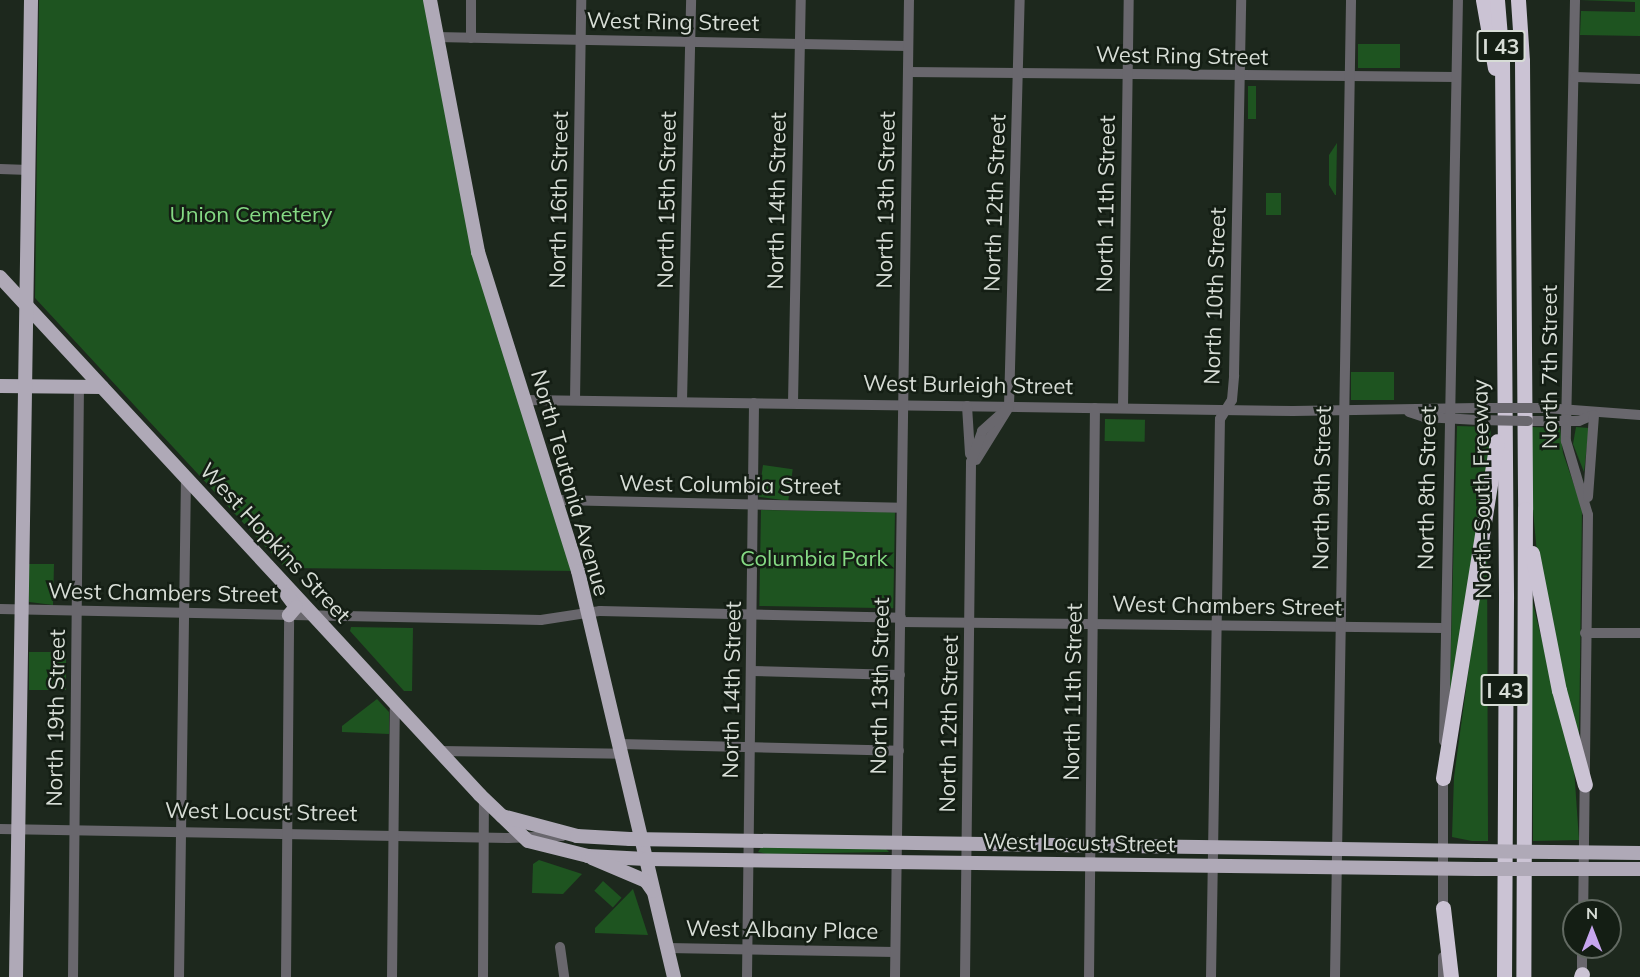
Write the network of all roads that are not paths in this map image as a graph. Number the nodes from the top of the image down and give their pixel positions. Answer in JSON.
{"nodes":[{"id":1,"x":31,"y":0,"type":"edge"},
{"id":2,"x":430,"y":0,"type":"edge"},
{"id":3,"x":471,"y":0,"type":"edge"},
{"id":4,"x":581,"y":0,"type":"edge"},
{"id":5,"x":691,"y":0,"type":"edge"},
{"id":6,"x":801,"y":0,"type":"edge"},
{"id":7,"x":909,"y":0,"type":"edge"},
{"id":8,"x":1020,"y":0,"type":"edge"},
{"id":9,"x":1130,"y":0,"type":"edge"},
{"id":10,"x":1241,"y":0,"type":"edge"},
{"id":11,"x":1351,"y":0,"type":"edge"},
{"id":12,"x":1458,"y":0,"type":"edge"},
{"id":13,"x":1483,"y":0,"type":"edge"},
{"id":14,"x":1497,"y":0,"type":"edge"},
{"id":15,"x":1575,"y":0,"type":"edge"},
{"id":16,"x":1518,"y":3,"type":"edge"},
{"id":17,"x":436,"y":37,"type":"junction"},
{"id":18,"x":471,"y":38,"type":"junction"},
{"id":19,"x":580,"y":40,"type":"junction"},
{"id":20,"x":690,"y":42,"type":"junction"},
{"id":21,"x":799,"y":45,"type":"junction"},
{"id":22,"x":908,"y":46,"type":"junction"},
{"id":23,"x":908,"y":72,"type":"junction"},
{"id":24,"x":1018,"y":74,"type":"junction"},
{"id":25,"x":1127,"y":75,"type":"junction"},
{"id":26,"x":1240,"y":76,"type":"junction"},
{"id":27,"x":1349,"y":77,"type":"junction"},
{"id":28,"x":1456,"y":77,"type":"junction"},
{"id":29,"x":1575,"y":77,"type":"junction"},
{"id":30,"x":1640,"y":79,"type":"edge"},
{"id":31,"x":1501,"y":92,"type":"junction"},
{"id":32,"x":0,"y":169,"type":"edge"},
{"id":33,"x":29,"y":170,"type":"junction"},
{"id":34,"x":0,"y":277,"type":"edge"},
{"id":35,"x":26,"y":303,"type":"junction"},
{"id":36,"x":0,"y":386,"type":"edge"},
{"id":37,"x":23,"y":386,"type":"junction"},
{"id":38,"x":79,"y":387,"type":"junction"},
{"id":39,"x":102,"y":387,"type":"junction"},
{"id":40,"x":526,"y":400,"type":"junction"},
{"id":41,"x":575,"y":400,"type":"junction"},
{"id":42,"x":682,"y":402,"type":"junction"},
{"id":43,"x":1504,"y":402,"type":"junction"},
{"id":44,"x":754,"y":403,"type":"junction"},
{"id":45,"x":793,"y":403,"type":"junction"},
{"id":46,"x":902,"y":406,"type":"junction"},
{"id":47,"x":967,"y":406,"type":"junction"},
{"id":48,"x":1009,"y":407,"type":"junction"},
{"id":49,"x":1095,"y":408,"type":"junction"},
{"id":50,"x":1123,"y":408,"type":"junction"},
{"id":51,"x":1567,"y":408,"type":"junction"},
{"id":52,"x":1226,"y":410,"type":"junction"},
{"id":53,"x":1343,"y":411,"type":"junction"},
{"id":54,"x":1448,"y":413,"type":"junction"},
{"id":55,"x":1594,"y":415,"type":"junction"},
{"id":56,"x":1640,"y":416,"type":"edge"},
{"id":57,"x":1566,"y":421,"type":"junction"},
{"id":58,"x":971,"y":467,"type":"junction"},
{"id":59,"x":186,"y":480,"type":"junction"},
{"id":60,"x":558,"y":500,"type":"junction"},
{"id":61,"x":1587,"y":503,"type":"junction"},
{"id":62,"x":753,"y":505,"type":"junction"},
{"id":63,"x":902,"y":508,"type":"junction"},
{"id":64,"x":1525,"y":509,"type":"junction"},
{"id":65,"x":283,"y":582,"type":"junction"},
{"id":66,"x":0,"y":609,"type":"edge"},
{"id":67,"x":20,"y":609,"type":"junction"},
{"id":68,"x":77,"y":610,"type":"junction"},
{"id":69,"x":183,"y":612,"type":"junction"},
{"id":70,"x":586,"y":612,"type":"junction"},
{"id":71,"x":289,"y":615,"type":"junction"},
{"id":72,"x":316,"y":615,"type":"junction"},
{"id":73,"x":752,"y":615,"type":"junction"},
{"id":74,"x":901,"y":620,"type":"junction"},
{"id":75,"x":970,"y":624,"type":"junction"},
{"id":76,"x":1095,"y":624,"type":"junction"},
{"id":77,"x":1217,"y":625,"type":"junction"},
{"id":78,"x":1340,"y":626,"type":"junction"},
{"id":79,"x":1444,"y":628,"type":"junction"},
{"id":80,"x":1585,"y":633,"type":"junction"},
{"id":81,"x":1640,"y":633,"type":"edge"},
{"id":82,"x":751,"y":671,"type":"junction"},
{"id":83,"x":900,"y":675,"type":"junction"},
{"id":84,"x":395,"y":702,"type":"junction"},
{"id":85,"x":751,"y":747,"type":"junction"},
{"id":86,"x":621,"y":749,"type":"junction"},
{"id":87,"x":440,"y":751,"type":"junction"},
{"id":88,"x":898,"y":751,"type":"junction"},
{"id":89,"x":1443,"y":778,"type":"junction"},
{"id":90,"x":1584,"y":785,"type":"junction"},
{"id":91,"x":484,"y":800,"type":"junction"},
{"id":92,"x":502,"y":816,"type":"junction"},
{"id":93,"x":0,"y":829,"type":"edge"},
{"id":94,"x":17,"y":829,"type":"junction"},
{"id":95,"x":74,"y":830,"type":"junction"},
{"id":96,"x":180,"y":832,"type":"junction"},
{"id":97,"x":287,"y":835,"type":"junction"},
{"id":98,"x":392,"y":836,"type":"junction"},
{"id":99,"x":577,"y":837,"type":"junction"},
{"id":100,"x":485,"y":838,"type":"junction"},
{"id":101,"x":521,"y":838,"type":"junction"},
{"id":102,"x":641,"y":839,"type":"junction"},
{"id":103,"x":749,"y":841,"type":"junction"},
{"id":104,"x":896,"y":842,"type":"junction"},
{"id":105,"x":967,"y":843,"type":"junction"},
{"id":106,"x":1090,"y":845,"type":"junction"},
{"id":107,"x":1215,"y":846,"type":"junction"},
{"id":108,"x":1337,"y":847,"type":"junction"},
{"id":109,"x":1444,"y":849,"type":"junction"},
{"id":110,"x":1585,"y":852,"type":"junction"},
{"id":111,"x":1640,"y":853,"type":"edge"},
{"id":112,"x":588,"y":856,"type":"junction"},
{"id":113,"x":646,"y":859,"type":"junction"},
{"id":114,"x":748,"y":861,"type":"junction"},
{"id":115,"x":967,"y":862,"type":"junction"},
{"id":116,"x":896,"y":863,"type":"junction"},
{"id":117,"x":1090,"y":864,"type":"junction"},
{"id":118,"x":1214,"y":867,"type":"junction"},
{"id":119,"x":1337,"y":867,"type":"junction"},
{"id":120,"x":1443,"y":868,"type":"junction"},
{"id":121,"x":1584,"y":869,"type":"junction"},
{"id":122,"x":1640,"y":869,"type":"edge"},
{"id":123,"x":653,"y":891,"type":"junction"},
{"id":124,"x":1583,"y":899,"type":"edge"},
{"id":125,"x":1443,"y":908,"type":"junction"},
{"id":126,"x":560,"y":947,"type":"dead end"},
{"id":127,"x":668,"y":948,"type":"junction"},
{"id":128,"x":747,"y":948,"type":"junction"},
{"id":129,"x":895,"y":952,"type":"junction"},
{"id":130,"x":1582,"y":959,"type":"edge"},
{"id":131,"x":1582,"y":976,"type":"edge"},
{"id":132,"x":16,"y":977,"type":"edge"},
{"id":133,"x":73,"y":977,"type":"edge"},
{"id":134,"x":179,"y":977,"type":"edge"},
{"id":135,"x":286,"y":977,"type":"edge"},
{"id":136,"x":392,"y":977,"type":"edge"},
{"id":137,"x":483,"y":977,"type":"edge"},
{"id":138,"x":564,"y":977,"type":"edge"},
{"id":139,"x":674,"y":977,"type":"edge"},
{"id":140,"x":747,"y":977,"type":"edge"},
{"id":141,"x":895,"y":977,"type":"edge"},
{"id":142,"x":965,"y":977,"type":"edge"},
{"id":143,"x":1089,"y":977,"type":"edge"},
{"id":144,"x":1211,"y":977,"type":"edge"},
{"id":145,"x":1335,"y":977,"type":"edge"},
{"id":146,"x":1443,"y":977,"type":"edge"},
{"id":147,"x":1451,"y":977,"type":"edge"},
{"id":148,"x":1504,"y":977,"type":"edge"},
{"id":149,"x":1523,"y":977,"type":"edge"}],
"edges":[{"from":1,"to":33,"type":"main road"},
{"from":2,"to":17,"type":"main road","name":"North Teutonia Avenue"},
{"from":3,"to":18,"type":"street"},
{"from":4,"to":19,"type":"street","name":"North 16th Street"},
{"from":5,"to":20,"type":"street","name":"North 15th Street"},
{"from":6,"to":21,"type":"street","name":"North 14th Street"},
{"from":7,"to":22,"type":"street","name":"North 13th Street"},
{"from":8,"to":24,"type":"street","name":"North 12th Street"},
{"from":9,"to":25,"type":"street","name":"North 11th Street"},
{"from":10,"to":26,"type":"street","name":"North 10th Street"},
{"from":11,"to":27,"type":"street","name":"North 9th Street"},
{"from":12,"to":28,"type":"street","name":"North 8th Street"},
{"from":13,"to":31,"type":"highway"},
{"from":14,"to":31,"type":"highway","name":"North-South Freeway","number":"I 43"},
{"from":15,"to":29,"type":"street","name":"North 7th Street"},
{"from":16,"to":64,"type":"highway","name":"North-South Freeway","number":"I 43"},
{"from":17,"to":18,"type":"street","name":"West Ring Street"},
{"from":17,"to":40,"type":"main road","name":"North Teutonia Avenue"},
{"from":18,"to":19,"type":"street","name":"West Ring Street"},
{"from":19,"to":20,"type":"street","name":"West Ring Street"},
{"from":19,"to":41,"type":"street","name":"North 16th Street"},
{"from":20,"to":21,"type":"street","name":"West Ring Street"},
{"from":20,"to":42,"type":"street","name":"North 15th Street"},
{"from":21,"to":22,"type":"street","name":"West Ring Street"},
{"from":21,"to":45,"type":"street","name":"North 14th Street"},
{"from":22,"to":23,"type":"street","name":"North 13th Street"},
{"from":23,"to":24,"type":"street","name":"West Ring Street"},
{"from":23,"to":46,"type":"street","name":"North 13th Street"},
{"from":24,"to":25,"type":"street","name":"West Ring Street"},
{"from":24,"to":48,"type":"street","name":"North 12th Street"},
{"from":25,"to":26,"type":"street","name":"West Ring Street"},
{"from":25,"to":50,"type":"street","name":"North 11th Street"},
{"from":26,"to":27,"type":"street","name":"West Ring Street"},
{"from":26,"to":52,"type":"street","name":"North 10th Street"},
{"from":27,"to":28,"type":"street","name":"West Ring Street"},
{"from":27,"to":53,"type":"street","name":"North 9th Street"},
{"from":28,"to":54,"type":"street","name":"North 8th Street"},
{"from":29,"to":30,"type":"street"},
{"from":29,"to":51,"type":"street","name":"North 7th Street"},
{"from":31,"to":43,"type":"highway","name":"North-South Freeway","number":"I 43"},
{"from":32,"to":33,"type":"street"},
{"from":33,"to":35,"type":"main road"},
{"from":34,"to":35,"type":"main road","name":"West Hopkins Street"},
{"from":35,"to":37,"type":"main road"},
{"from":35,"to":39,"type":"main road","name":"West Hopkins Street"},
{"from":36,"to":37,"type":"main road"},
{"from":37,"to":38,"type":"main road"},
{"from":37,"to":67,"type":"main road"},
{"from":38,"to":39,"type":"main road"},
{"from":38,"to":68,"type":"street","name":"North 19th Street"},
{"from":39,"to":59,"type":"main road","name":"West Hopkins Street"},
{"from":40,"to":41,"type":"street","name":"West Burleigh Street"},
{"from":40,"to":60,"type":"main road","name":"North Teutonia Avenue"},
{"from":41,"to":42,"type":"street","name":"West Burleigh Street"},
{"from":42,"to":44,"type":"street","name":"West Burleigh Street"},
{"from":43,"to":89,"type":"highway"},
{"from":43,"to":148,"type":"highway","name":"North-South Freeway","number":"I 43"},
{"from":44,"to":45,"type":"street","name":"West Burleigh Street"},
{"from":44,"to":62,"type":"street","name":"North 14th Street"},
{"from":45,"to":46,"type":"street","name":"West Burleigh Street"},
{"from":46,"to":47,"type":"street","name":"West Burleigh Street"},
{"from":46,"to":63,"type":"street","name":"North 13th Street"},
{"from":47,"to":48,"type":"street","name":"West Burleigh Street"},
{"from":47,"to":58,"type":"street"},
{"from":48,"to":49,"type":"street","name":"West Burleigh Street"},
{"from":48,"to":58,"type":"street","name":"North 12th Street"},
{"from":49,"to":50,"type":"street","name":"West Burleigh Street"},
{"from":49,"to":76,"type":"street","name":"North 11th Street"},
{"from":50,"to":52,"type":"street","name":"West Burleigh Street"},
{"from":51,"to":54,"type":"street","name":"West Burleigh Street","bridge":true},
{"from":51,"to":55,"type":"street","name":"West Burleigh Street"},
{"from":51,"to":57,"type":"street","name":"North 7th Street"},
{"from":52,"to":53,"type":"street","name":"West Burleigh Street"},
{"from":52,"to":77,"type":"street","name":"North 10th Street"},
{"from":53,"to":54,"type":"street","name":"West Burleigh Street"},
{"from":53,"to":78,"type":"street","name":"North 9th Street"},
{"from":54,"to":57,"type":"street","name":"West Burleigh Street","bridge":true},
{"from":54,"to":79,"type":"street","name":"North 8th Street"},
{"from":55,"to":56,"type":"street","name":"West Burleigh Street"},
{"from":55,"to":57,"type":"street","name":"West Burleigh Street"},
{"from":55,"to":61,"type":"street"},
{"from":57,"to":61,"type":"street","name":"North 7th Street"},
{"from":58,"to":75,"type":"street","name":"North 12th Street"},
{"from":59,"to":65,"type":"main road","name":"West Hopkins Street"},
{"from":59,"to":69,"type":"street"},
{"from":60,"to":62,"type":"street","name":"West Columbia Street"},
{"from":60,"to":70,"type":"main road","name":"North Teutonia Avenue"},
{"from":61,"to":80,"type":"street","name":"North 7th Street"},
{"from":62,"to":63,"type":"street","name":"West Columbia Street"},
{"from":62,"to":73,"type":"street","name":"North 14th Street"},
{"from":63,"to":74,"type":"street","name":"North 13th Street"},
{"from":64,"to":90,"type":"highway"},
{"from":64,"to":149,"type":"highway","name":"North-South Freeway","number":"I 43"},
{"from":65,"to":71,"type":"main road"},
{"from":65,"to":72,"type":"main road","name":"West Hopkins Street"},
{"from":66,"to":67,"type":"street","name":"West Chambers Street"},
{"from":67,"to":68,"type":"street","name":"West Chambers Street"},
{"from":67,"to":94,"type":"main road"},
{"from":68,"to":69,"type":"street","name":"West Chambers Street"},
{"from":68,"to":95,"type":"street","name":"North 19th Street"},
{"from":69,"to":71,"type":"street","name":"West Chambers Street"},
{"from":69,"to":96,"type":"street"},
{"from":70,"to":72,"type":"street","name":"West Chambers Street"},
{"from":70,"to":73,"type":"street","name":"West Chambers Street"},
{"from":70,"to":86,"type":"main road","name":"North Teutonia Avenue"},
{"from":71,"to":72,"type":"street","name":"West Chambers Street"},
{"from":71,"to":97,"type":"street"},
{"from":72,"to":84,"type":"main road","name":"West Hopkins Street"},
{"from":73,"to":74,"type":"street","name":"West Chambers Street"},
{"from":73,"to":82,"type":"street","name":"North 14th Street"},
{"from":74,"to":75,"type":"street","name":"West Chambers Street"},
{"from":74,"to":83,"type":"street","name":"North 13th Street"},
{"from":75,"to":76,"type":"street","name":"West Chambers Street"},
{"from":75,"to":105,"type":"street","name":"North 12th Street"},
{"from":76,"to":77,"type":"street","name":"West Chambers Street"},
{"from":76,"to":106,"type":"street","name":"North 11th Street"},
{"from":77,"to":78,"type":"street","name":"West Chambers Street"},
{"from":77,"to":107,"type":"street","name":"North 10th Street"},
{"from":78,"to":79,"type":"street","name":"West Chambers Street"},
{"from":78,"to":108,"type":"street","name":"North 9th Street"},
{"from":79,"to":89,"type":"street","name":"North 8th Street"},
{"from":80,"to":81,"type":"street"},
{"from":80,"to":90,"type":"street","name":"North 7th Street"},
{"from":82,"to":83,"type":"street"},
{"from":82,"to":85,"type":"street","name":"North 14th Street"},
{"from":83,"to":88,"type":"street","name":"North 13th Street"},
{"from":84,"to":87,"type":"main road","name":"West Hopkins Street"},
{"from":84,"to":98,"type":"street"},
{"from":85,"to":86,"type":"street"},
{"from":85,"to":88,"type":"street"},
{"from":85,"to":103,"type":"street","name":"North 14th Street"},
{"from":86,"to":87,"type":"street"},
{"from":86,"to":102,"type":"main road","name":"North Teutonia Avenue"},
{"from":87,"to":91,"type":"main road","name":"West Hopkins Street"},
{"from":88,"to":104,"type":"street","name":"North 13th Street"},
{"from":89,"to":109,"type":"street","name":"North 8th Street"},
{"from":90,"to":110,"type":"street","name":"North 7th Street"},
{"from":91,"to":92,"type":"main road","name":"West Hopkins Street"},
{"from":91,"to":100,"type":"street"},
{"from":92,"to":99,"type":"main road"},
{"from":92,"to":101,"type":"main road","name":"West Hopkins Street"},
{"from":93,"to":94,"type":"street","name":"West Locust Street"},
{"from":94,"to":95,"type":"street","name":"West Locust Street"},
{"from":94,"to":132,"type":"main road"},
{"from":95,"to":96,"type":"street","name":"West Locust Street"},
{"from":95,"to":133,"type":"street","name":"North 19th Street"},
{"from":96,"to":97,"type":"street","name":"West Locust Street"},
{"from":96,"to":134,"type":"street"},
{"from":97,"to":98,"type":"street","name":"West Locust Street"},
{"from":97,"to":135,"type":"street"},
{"from":98,"to":100,"type":"street","name":"West Locust Street"},
{"from":98,"to":136,"type":"street"},
{"from":99,"to":101,"type":"street","name":"West Locust Street"},
{"from":99,"to":102,"type":"main road","name":"West Locust Street"},
{"from":100,"to":101,"type":"street","name":"West Locust Street"},
{"from":100,"to":137,"type":"street"},
{"from":101,"to":112,"type":"main road","name":"West Locust Street"},
{"from":102,"to":103,"type":"main road","name":"West Locust Street"},
{"from":102,"to":113,"type":"main road","name":"North Teutonia Avenue"},
{"from":103,"to":104,"type":"main road","name":"West Locust Street"},
{"from":103,"to":114,"type":"street","name":"North 14th Street"},
{"from":104,"to":105,"type":"main road","name":"West Locust Street"},
{"from":104,"to":116,"type":"street","name":"North 13th Street"},
{"from":105,"to":106,"type":"main road","name":"West Locust Street"},
{"from":105,"to":115,"type":"street","name":"North 12th Street"},
{"from":106,"to":107,"type":"main road","name":"West Locust Street"},
{"from":106,"to":117,"type":"street","name":"North 11th Street"},
{"from":107,"to":108,"type":"main road","name":"West Locust Street"},
{"from":107,"to":118,"type":"street"},
{"from":108,"to":109,"type":"main road","name":"West Locust Street"},
{"from":108,"to":119,"type":"street","name":"North 9th Street"},
{"from":109,"to":110,"type":"main road","name":"West Locust Street","bridge":true},
{"from":109,"to":120,"type":"street","name":"North 8th Street"},
{"from":110,"to":111,"type":"main road","name":"West Locust Street"},
{"from":110,"to":121,"type":"street","name":"North 7th Street"},
{"from":112,"to":113,"type":"main road","name":"West Locust Street"},
{"from":112,"to":123,"type":"main road"},
{"from":113,"to":114,"type":"main road","name":"West Locust Street"},
{"from":113,"to":123,"type":"main road","name":"North Teutonia Avenue"},
{"from":114,"to":116,"type":"main road","name":"West Locust Street"},
{"from":114,"to":128,"type":"street","name":"North 14th Street"},
{"from":115,"to":116,"type":"main road","name":"West Locust Street"},
{"from":115,"to":117,"type":"main road","name":"West Locust Street"},
{"from":115,"to":142,"type":"street","name":"North 12th Street"},
{"from":116,"to":129,"type":"street","name":"North 13th Street"},
{"from":117,"to":118,"type":"main road","name":"West Locust Street"},
{"from":117,"to":143,"type":"street","name":"North 11th Street"},
{"from":118,"to":119,"type":"main road","name":"West Locust Street"},
{"from":118,"to":144,"type":"street"},
{"from":119,"to":120,"type":"main road","name":"West Locust Street"},
{"from":119,"to":145,"type":"street","name":"North 9th Street"},
{"from":120,"to":121,"type":"main road","name":"West Locust Street","bridge":true},
{"from":120,"to":125,"type":"street","name":"North 8th Street"},
{"from":121,"to":122,"type":"main road","name":"West Locust Street"},
{"from":121,"to":124,"type":"street","name":"North 7th Street"},
{"from":123,"to":127,"type":"main road","name":"North Teutonia Avenue"},
{"from":125,"to":146,"type":"street","name":"North 8th Street"},
{"from":125,"to":147,"type":"highway"},
{"from":126,"to":138,"type":"street"},
{"from":127,"to":128,"type":"street","name":"West Albany Place"},
{"from":127,"to":139,"type":"main road","name":"North Teutonia Avenue"},
{"from":128,"to":129,"type":"street","name":"West Albany Place"},
{"from":128,"to":140,"type":"street","name":"North 14th Street"},
{"from":129,"to":141,"type":"street","name":"North 13th Street"},
{"from":130,"to":131,"type":"street"}]}
